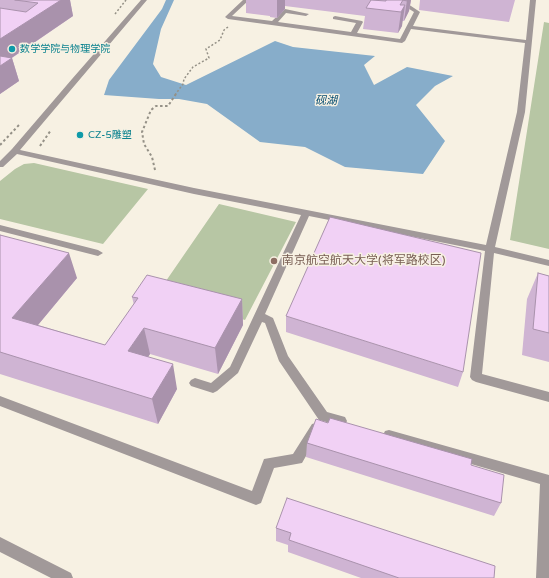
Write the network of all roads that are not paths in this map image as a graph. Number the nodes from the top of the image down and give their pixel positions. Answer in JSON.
{"nodes":[{"id":1,"x":144,"y":0,"type":"edge"},
{"id":2,"x":246,"y":0,"type":"edge"},
{"id":3,"x":533,"y":0,"type":"edge"},
{"id":4,"x":409,"y":3,"type":"edge"},
{"id":5,"x":400,"y":5,"type":"edge"},
{"id":6,"x":306,"y":14,"type":"dead end"},
{"id":7,"x":335,"y":18,"type":"dead end"},
{"id":8,"x":274,"y":23,"type":"junction"},
{"id":9,"x":409,"y":27,"type":"junction"},
{"id":10,"x":353,"y":34,"type":"junction"},
{"id":11,"x":528,"y":42,"type":"junction"},
{"id":12,"x":16,"y":151,"type":"junction"},
{"id":13,"x":0,"y":165,"type":"edge"},
{"id":14,"x":307,"y":212,"type":"junction"},
{"id":15,"x":1,"y":229,"type":"edge"},
{"id":16,"x":403,"y":232,"type":"junction"},
{"id":17,"x":399,"y":243,"type":"edge"},
{"id":18,"x":490,"y":249,"type":"junction"},
{"id":19,"x":98,"y":253,"type":"dead end"},
{"id":20,"x":549,"y":263,"type":"edge"},
{"id":21,"x":259,"y":314,"type":"junction"},
{"id":22,"x":195,"y":383,"type":"dead end"},
{"id":23,"x":549,"y":397,"type":"edge"},
{"id":24,"x":0,"y":401,"type":"edge"},
{"id":25,"x":323,"y":416,"type":"junction"},
{"id":26,"x":353,"y":425,"type":"edge"},
{"id":27,"x":375,"y":431,"type":"edge"},
{"id":28,"x":0,"y":544,"type":"edge"},
{"id":29,"x":66,"y":578,"type":"edge"},
{"id":30,"x":543,"y":578,"type":"edge"}],
"edges":[{"from":1,"to":12,"type":"street"},
{"from":2,"to":8,"type":"street"},
{"from":3,"to":11,"type":"street"},
{"from":4,"to":5,"type":"street"},
{"from":4,"to":9,"type":"street"},
{"from":6,"to":8,"type":"street"},
{"from":7,"to":10,"type":"street"},
{"from":8,"to":10,"type":"street"},
{"from":9,"to":10,"type":"street"},
{"from":9,"to":11,"type":"street"},
{"from":11,"to":18,"type":"street"},
{"from":12,"to":13,"type":"street"},
{"from":12,"to":14,"type":"street"},
{"from":14,"to":16,"type":"street"},
{"from":14,"to":21,"type":"street"},
{"from":15,"to":19,"type":"street"},
{"from":16,"to":17,"type":"street"},
{"from":16,"to":18,"type":"street"},
{"from":18,"to":20,"type":"street"},
{"from":18,"to":23,"type":"street"},
{"from":21,"to":22,"type":"street"},
{"from":21,"to":25,"type":"street"},
{"from":24,"to":25,"type":"street"},
{"from":25,"to":26,"type":"street"},
{"from":27,"to":30,"type":"street"},
{"from":28,"to":29,"type":"street"}]}
